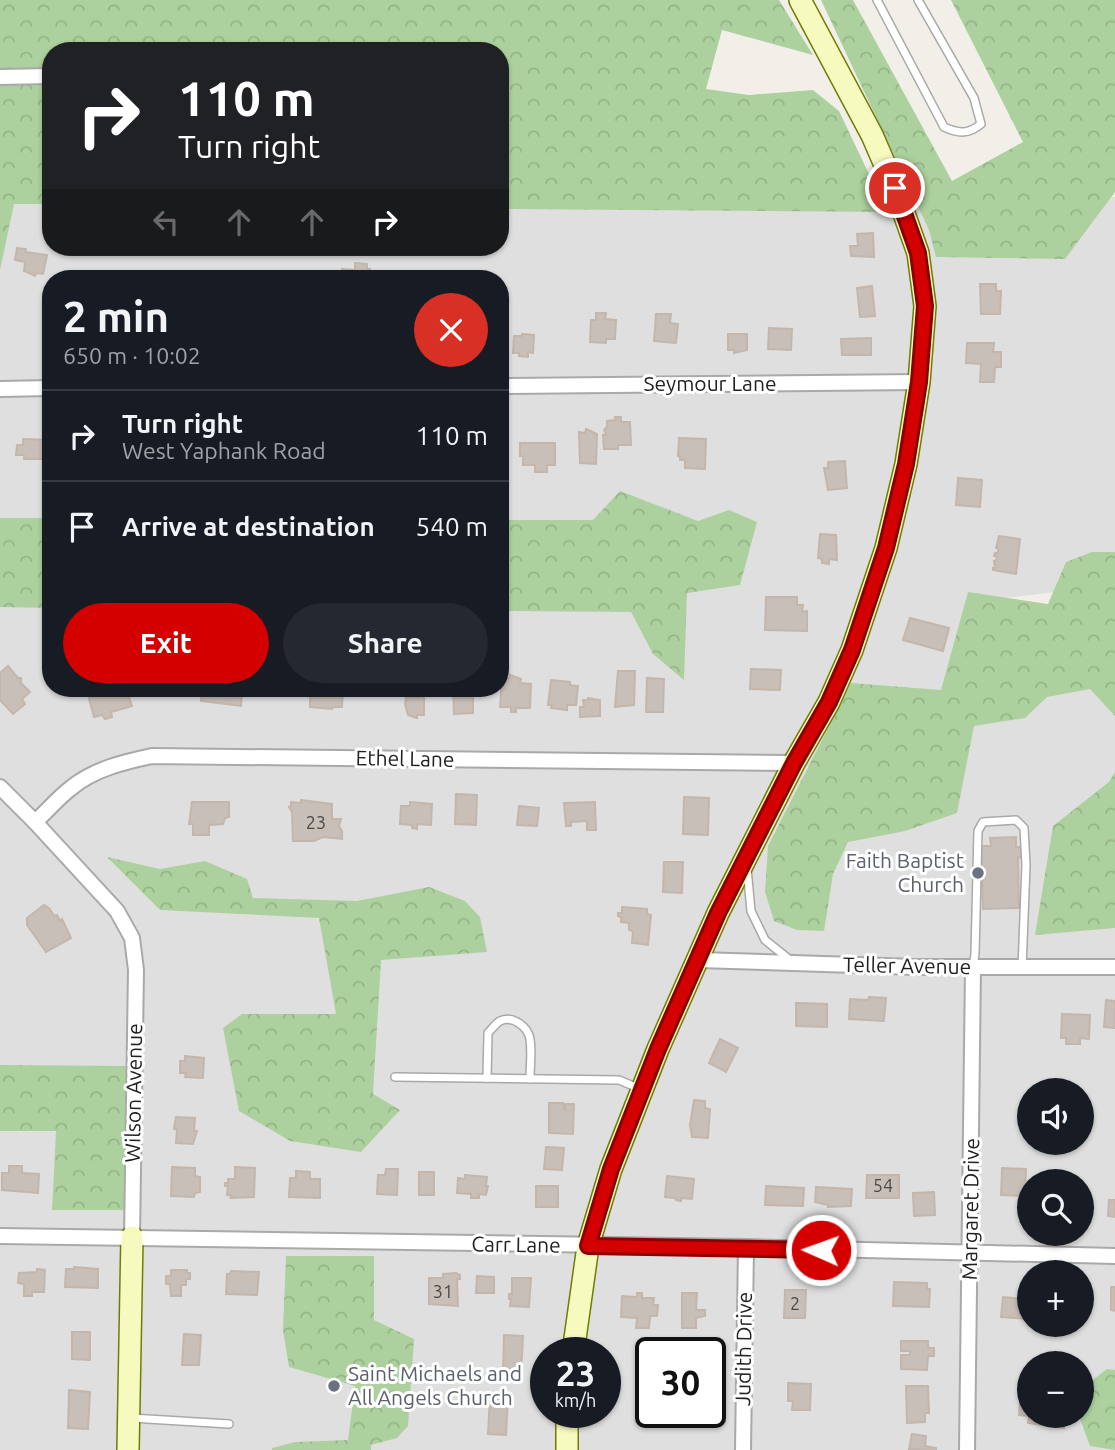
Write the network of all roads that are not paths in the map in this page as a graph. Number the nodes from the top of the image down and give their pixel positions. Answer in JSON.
{"nodes":[{"id":1,"x":800,"y":0,"type":"edge"},
{"id":2,"x":877,"y":0,"type":"edge"},
{"id":3,"x":918,"y":0,"type":"edge"},
{"id":4,"x":42,"y":76,"type":"edge"},
{"id":5,"x":0,"y":77,"type":"edge"},
{"id":6,"x":919,"y":382,"type":"junction"},
{"id":7,"x":509,"y":386,"type":"edge"},
{"id":8,"x":42,"y":388,"type":"edge"},
{"id":9,"x":0,"y":389,"type":"edge"},
{"id":10,"x":794,"y":763,"type":"junction"},
{"id":11,"x":0,"y":787,"type":"edge"},
{"id":12,"x":35,"y":822,"type":"junction"},
{"id":13,"x":746,"y":859,"type":"junction"},
{"id":14,"x":699,"y":960,"type":"junction"},
{"id":15,"x":793,"y":963,"type":"junction"},
{"id":16,"x":1115,"y":967,"type":"edge"},
{"id":17,"x":973,"y":968,"type":"junction"},
{"id":18,"x":1022,"y":968,"type":"junction"},
{"id":19,"x":395,"y":1077,"type":"dead end"},
{"id":20,"x":487,"y":1078,"type":"junction"},
{"id":21,"x":530,"y":1079,"type":"junction"},
{"id":22,"x":642,"y":1090,"type":"junction"},
{"id":23,"x":0,"y":1236,"type":"edge"},
{"id":24,"x":132,"y":1237,"type":"junction"},
{"id":25,"x":588,"y":1246,"type":"junction"},
{"id":26,"x":746,"y":1247,"type":"junction"},
{"id":27,"x":971,"y":1254,"type":"junction"},
{"id":28,"x":1115,"y":1256,"type":"edge"},
{"id":29,"x":575,"y":1337,"type":"edge"},
{"id":30,"x":128,"y":1418,"type":"junction"},
{"id":31,"x":229,"y":1423,"type":"dead end"},
{"id":32,"x":567,"y":1428,"type":"edge"},
{"id":33,"x":128,"y":1450,"type":"edge"},
{"id":34,"x":567,"y":1450,"type":"edge"},
{"id":35,"x":743,"y":1450,"type":"edge"},
{"id":36,"x":967,"y":1450,"type":"edge"}],
"edges":[{"from":1,"to":6,"type":"street"},
{"from":2,"to":3,"type":"lane"},
{"from":4,"to":5,"type":"street"},
{"from":6,"to":7,"type":"street","name":"Seymour Lane"},
{"from":6,"to":10,"type":"street"},
{"from":8,"to":9,"type":"street"},
{"from":10,"to":12,"type":"street","name":"Ethel Lane"},
{"from":10,"to":13,"type":"street"},
{"from":11,"to":12,"type":"street","name":"Wilson Avenue"},
{"from":12,"to":24,"type":"street","name":"Wilson Avenue"},
{"from":13,"to":14,"type":"street"},
{"from":13,"to":15,"type":"lane"},
{"from":14,"to":15,"type":"street","name":"Teller Avenue"},
{"from":14,"to":22,"type":"street"},
{"from":15,"to":17,"type":"street","name":"Teller Avenue"},
{"from":16,"to":18,"type":"street","name":"Teller Avenue"},
{"from":17,"to":18,"type":"street","name":"Teller Avenue"},
{"from":17,"to":18,"type":"lane"},
{"from":17,"to":27,"type":"street","name":"Margaret Drive"},
{"from":19,"to":20,"type":"lane"},
{"from":20,"to":21,"type":"lane"},
{"from":20,"to":21,"type":"lane"},
{"from":21,"to":22,"type":"lane"},
{"from":22,"to":25,"type":"street"},
{"from":23,"to":24,"type":"street","name":"Carr Lane"},
{"from":24,"to":25,"type":"street","name":"Carr Lane"},
{"from":24,"to":30,"type":"street","name":"Wilson Avenue"},
{"from":25,"to":26,"type":"street","name":"Carr Lane"},
{"from":25,"to":29,"type":"street"},
{"from":26,"to":27,"type":"street","name":"Carr Lane"},
{"from":26,"to":35,"type":"street","name":"Judith Drive"},
{"from":27,"to":28,"type":"street","name":"Carr Lane"},
{"from":27,"to":36,"type":"street","name":"Margaret Drive"},
{"from":30,"to":31,"type":"lane"},
{"from":30,"to":33,"type":"street","name":"Wilson Avenue"},
{"from":32,"to":34,"type":"street"}]}
